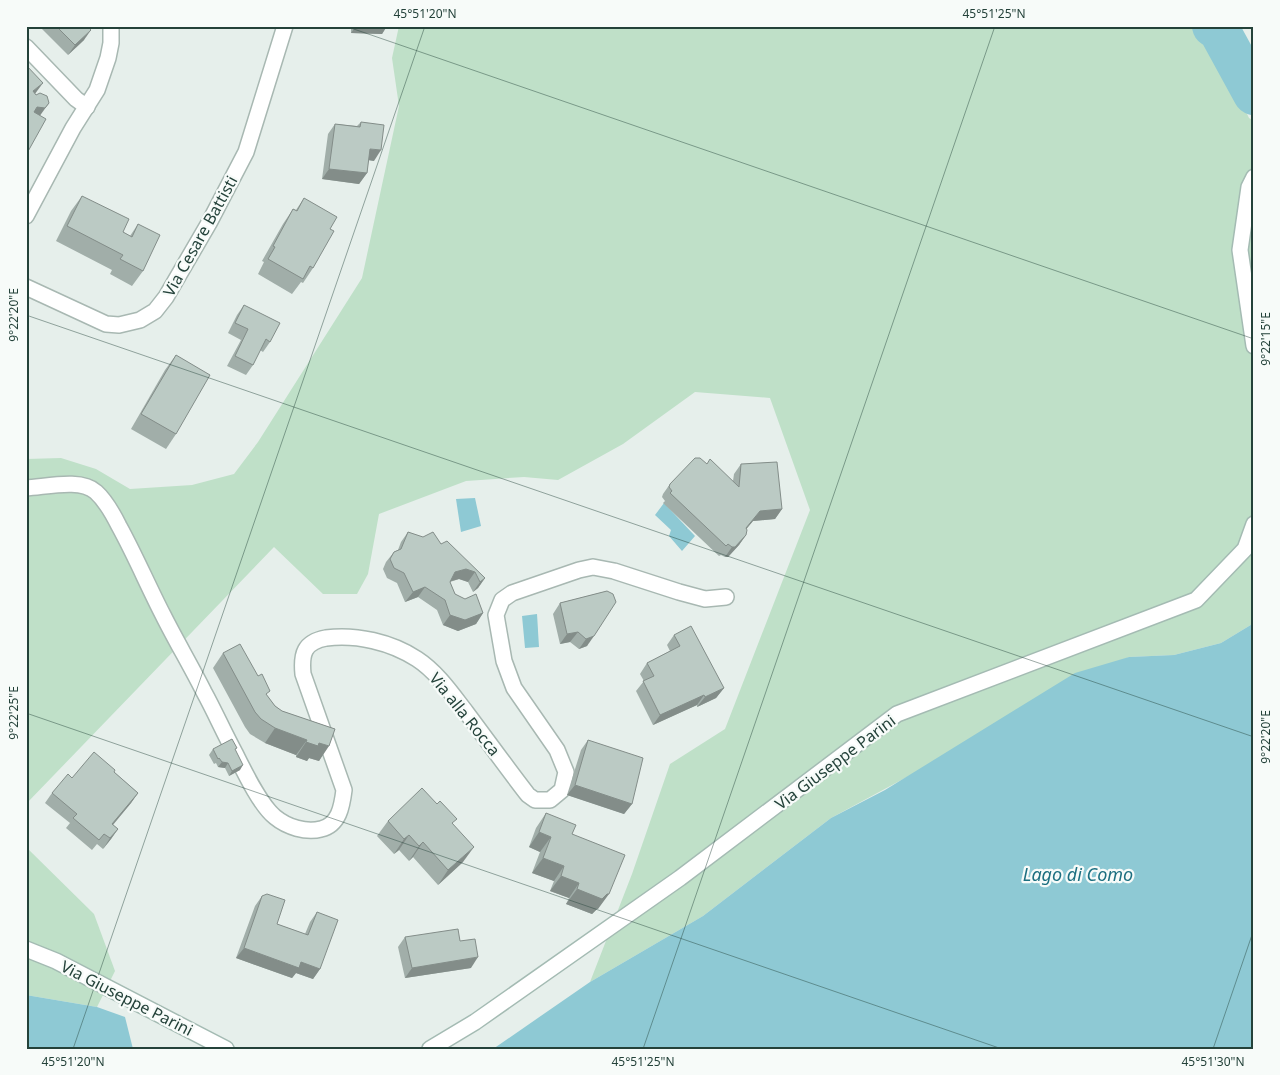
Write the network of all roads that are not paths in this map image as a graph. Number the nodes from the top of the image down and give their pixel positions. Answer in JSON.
{"nodes":[{"id":1,"x":111,"y":26,"type":"edge"},
{"id":2,"x":285,"y":26,"type":"edge"},
{"id":3,"x":26,"y":47,"type":"edge"},
{"id":4,"x":87,"y":107,"type":"junction"},
{"id":5,"x":1254,"y":177,"type":"edge"},
{"id":6,"x":26,"y":216,"type":"edge"},
{"id":7,"x":26,"y":288,"type":"edge"},
{"id":8,"x":1254,"y":346,"type":"edge"},
{"id":9,"x":26,"y":488,"type":"edge"},
{"id":10,"x":1254,"y":524,"type":"edge"},
{"id":11,"x":726,"y":597,"type":"dead end"},
{"id":12,"x":26,"y":949,"type":"edge"},
{"id":13,"x":226,"y":1049,"type":"edge"},
{"id":14,"x":430,"y":1049,"type":"edge"}],
"edges":[{"from":1,"to":4,"type":"street"},
{"from":2,"to":7,"type":"street","name":"Via Cesare Battisti"},
{"from":3,"to":4,"type":"street"},
{"from":4,"to":6,"type":"street"},
{"from":5,"to":8,"type":"street"},
{"from":9,"to":11,"type":"street","name":"Via alla Rocca"},
{"from":10,"to":14,"type":"street","name":"Via Giuseppe Parini"},
{"from":12,"to":13,"type":"street","name":"Via Giuseppe Parini"}]}
